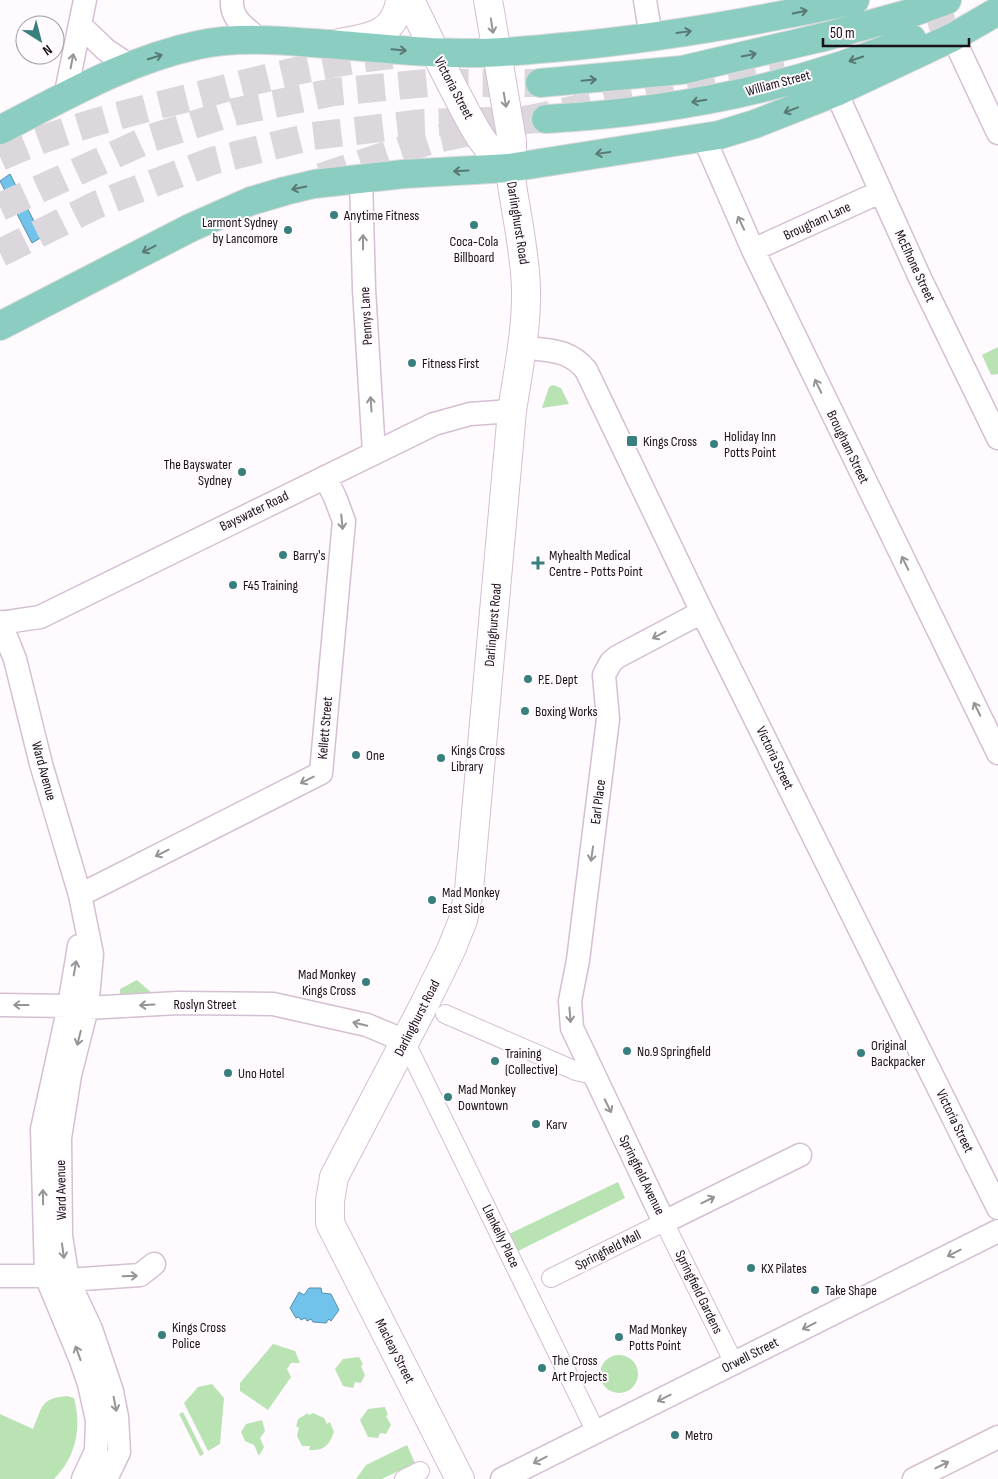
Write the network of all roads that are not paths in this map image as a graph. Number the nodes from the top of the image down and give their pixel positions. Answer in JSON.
{"nodes":[{"id":1,"x":85,"y":0,"type":"edge"},
{"id":2,"x":232,"y":0,"type":"edge"},
{"id":3,"x":400,"y":0,"type":"edge"},
{"id":4,"x":410,"y":0,"type":"edge"},
{"id":5,"x":488,"y":0,"type":"edge"},
{"id":6,"x":645,"y":0,"type":"edge"},
{"id":7,"x":855,"y":0,"type":"edge"},
{"id":8,"x":947,"y":0,"type":"edge"},
{"id":9,"x":998,"y":2,"type":"edge"},
{"id":10,"x":998,"y":11,"type":"edge"},
{"id":11,"x":80,"y":25,"type":"junction"},
{"id":12,"x":651,"y":37,"type":"junction"},
{"id":13,"x":953,"y":37,"type":"junction"},
{"id":14,"x":260,"y":40,"type":"junction"},
{"id":15,"x":332,"y":44,"type":"junction"},
{"id":16,"x":434,"y":52,"type":"junction"},
{"id":17,"x":484,"y":53,"type":"junction"},
{"id":18,"x":130,"y":66,"type":"junction"},
{"id":19,"x":540,"y":83,"type":"tunnel mouth"},
{"id":20,"x":836,"y":92,"type":"junction"},
{"id":21,"x":65,"y":96,"type":"junction"},
{"id":22,"x":546,"y":119,"type":"tunnel mouth"},
{"id":23,"x":0,"y":130,"type":"edge"},
{"id":24,"x":998,"y":132,"type":"edge"},
{"id":25,"x":704,"y":138,"type":"junction"},
{"id":26,"x":502,"y":162,"type":"junction"},
{"id":27,"x":361,"y":178,"type":"junction"},
{"id":28,"x":880,"y":192,"type":"junction"},
{"id":29,"x":753,"y":250,"type":"junction"},
{"id":30,"x":0,"y":326,"type":"edge"},
{"id":31,"x":522,"y":348,"type":"junction"},
{"id":32,"x":512,"y":411,"type":"junction"},
{"id":33,"x":998,"y":438,"type":"edge"},
{"id":34,"x":374,"y":453,"type":"junction"},
{"id":35,"x":325,"y":477,"type":"junction"},
{"id":36,"x":702,"y":612,"type":"junction"},
{"id":37,"x":0,"y":623,"type":"edge"},
{"id":38,"x":998,"y":753,"type":"edge"},
{"id":39,"x":80,"y":895,"type":"junction"},
{"id":40,"x":0,"y":1005,"type":"edge"},
{"id":41,"x":78,"y":1007,"type":"junction"},
{"id":42,"x":445,"y":1014,"type":"dead end"},
{"id":43,"x":405,"y":1041,"type":"junction"},
{"id":44,"x":579,"y":1047,"type":"joint"},
{"id":45,"x":593,"y":1075,"type":"junction"},
{"id":46,"x":800,"y":1155,"type":"dead end"},
{"id":47,"x":998,"y":1208,"type":"edge"},
{"id":48,"x":664,"y":1222,"type":"junction"},
{"id":49,"x":330,"y":1223,"type":"joint"},
{"id":50,"x":998,"y":1231,"type":"edge"},
{"id":51,"x":154,"y":1264,"type":"dead end"},
{"id":52,"x":0,"y":1276,"type":"edge"},
{"id":53,"x":57,"y":1278,"type":"junction"},
{"id":54,"x":552,"y":1278,"type":"dead end"},
{"id":55,"x":734,"y":1363,"type":"junction"},
{"id":56,"x":596,"y":1432,"type":"junction"},
{"id":57,"x":998,"y":1437,"type":"edge"},
{"id":58,"x":420,"y":1471,"type":"dead end"},
{"id":59,"x":83,"y":1479,"type":"edge"},
{"id":60,"x":106,"y":1479,"type":"edge"},
{"id":61,"x":404,"y":1479,"type":"edge"},
{"id":62,"x":460,"y":1479,"type":"edge"},
{"id":63,"x":502,"y":1479,"type":"edge"},
{"id":64,"x":914,"y":1479,"type":"edge"}],
"edges":[{"from":1,"to":11,"type":"street"},
{"from":2,"to":14,"type":"street"},
{"from":3,"to":15,"type":"street"},
{"from":4,"to":16,"type":"street","name":"Victoria Street"},
{"from":5,"to":17,"type":"street","name":"Darlinghurst Road","one_way":true},
{"from":6,"to":12,"type":"street"},
{"from":12,"to":7,"type":"main road","one_way":true},
{"from":19,"to":8,"type":"main road","one_way":true},
{"from":9,"to":22,"type":"main road","name":"William Street","one_way":true},
{"from":10,"to":13,"type":"main road"},
{"from":11,"to":18,"type":"street"},
{"from":21,"to":11,"type":"street","one_way":true},
{"from":12,"to":17,"type":"main road"},
{"from":13,"to":20,"type":"main road"},
{"from":13,"to":24,"type":"street"},
{"from":14,"to":15,"type":"main road"},
{"from":18,"to":14,"type":"main road","one_way":true},
{"from":15,"to":16,"type":"main road","one_way":true},
{"from":16,"to":17,"type":"main road"},
{"from":16,"to":26,"type":"street","name":"Victoria Street"},
{"from":17,"to":26,"type":"street","name":"Darlinghurst Road","one_way":true},
{"from":17,"to":26,"type":"street"},
{"from":18,"to":21,"type":"main road"},
{"from":20,"to":25,"type":"main road","one_way":true},
{"from":20,"to":28,"type":"street","name":"McElhone Street"},
{"from":21,"to":23,"type":"main road"},
{"from":25,"to":26,"type":"main road","one_way":true},
{"from":29,"to":25,"type":"street","name":"Brougham Street","one_way":true},
{"from":26,"to":27,"type":"main road","one_way":true},
{"from":26,"to":31,"type":"street","name":"Darlinghurst Road"},
{"from":27,"to":30,"type":"main road","one_way":true},
{"from":34,"to":27,"type":"street","name":"Pennys Lane","one_way":true},
{"from":28,"to":29,"type":"street","name":"Brougham Lane"},
{"from":28,"to":33,"type":"street","name":"McElhone Street"},
{"from":38,"to":29,"type":"street","name":"Brougham Street","one_way":true},
{"from":31,"to":32,"type":"street","name":"Darlinghurst Road"},
{"from":31,"to":36,"type":"street","name":"Victoria Street"},
{"from":32,"to":34,"type":"street","name":"Bayswater Road"},
{"from":32,"to":43,"type":"street","name":"Darlinghurst Road"},
{"from":34,"to":35,"type":"street","name":"Bayswater Road"},
{"from":35,"to":37,"type":"street","name":"Bayswater Road"},
{"from":35,"to":39,"type":"street","name":"Kellett Street","one_way":true},
{"from":36,"to":44,"type":"street","name":"Earl Place","one_way":true},
{"from":36,"to":47,"type":"street","name":"Victoria Street"},
{"from":37,"to":39,"type":"street","name":"Ward Avenue"},
{"from":39,"to":41,"type":"street","name":"Ward Avenue"},
{"from":41,"to":40,"type":"street","name":"Roslyn Street","one_way":true},
{"from":43,"to":41,"type":"street","name":"Roslyn Street","one_way":true},
{"from":41,"to":53,"type":"street","name":"Ward Avenue"},
{"from":42,"to":45,"type":"street"},
{"from":43,"to":49,"type":"street","name":"Darlinghurst Road"},
{"from":43,"to":56,"type":"street","name":"Llankelly Place"},
{"from":44,"to":45,"type":"street","name":"Springfield Avenue"},
{"from":45,"to":48,"type":"street","name":"Springfield Avenue","one_way":true},
{"from":48,"to":46,"type":"street","name":"Springfield Avenue","one_way":true},
{"from":48,"to":54,"type":"street","name":"Springfield Mall"},
{"from":48,"to":55,"type":"street","name":"Springfield Gardens"},
{"from":49,"to":62,"type":"street","name":"Macleay Street"},
{"from":50,"to":55,"type":"street","name":"Orwell Street","one_way":true},
{"from":53,"to":51,"type":"street","one_way":true},
{"from":52,"to":53,"type":"street"},
{"from":59,"to":53,"type":"street","name":"Ward Avenue","one_way":true},
{"from":53,"to":60,"type":"street","name":"Ward Avenue","one_way":true},
{"from":55,"to":56,"type":"street","name":"Orwell Street","one_way":true},
{"from":56,"to":63,"type":"street","name":"Orwell Street","one_way":true},
{"from":64,"to":57,"type":"street","one_way":true},
{"from":58,"to":61,"type":"street"}]}
